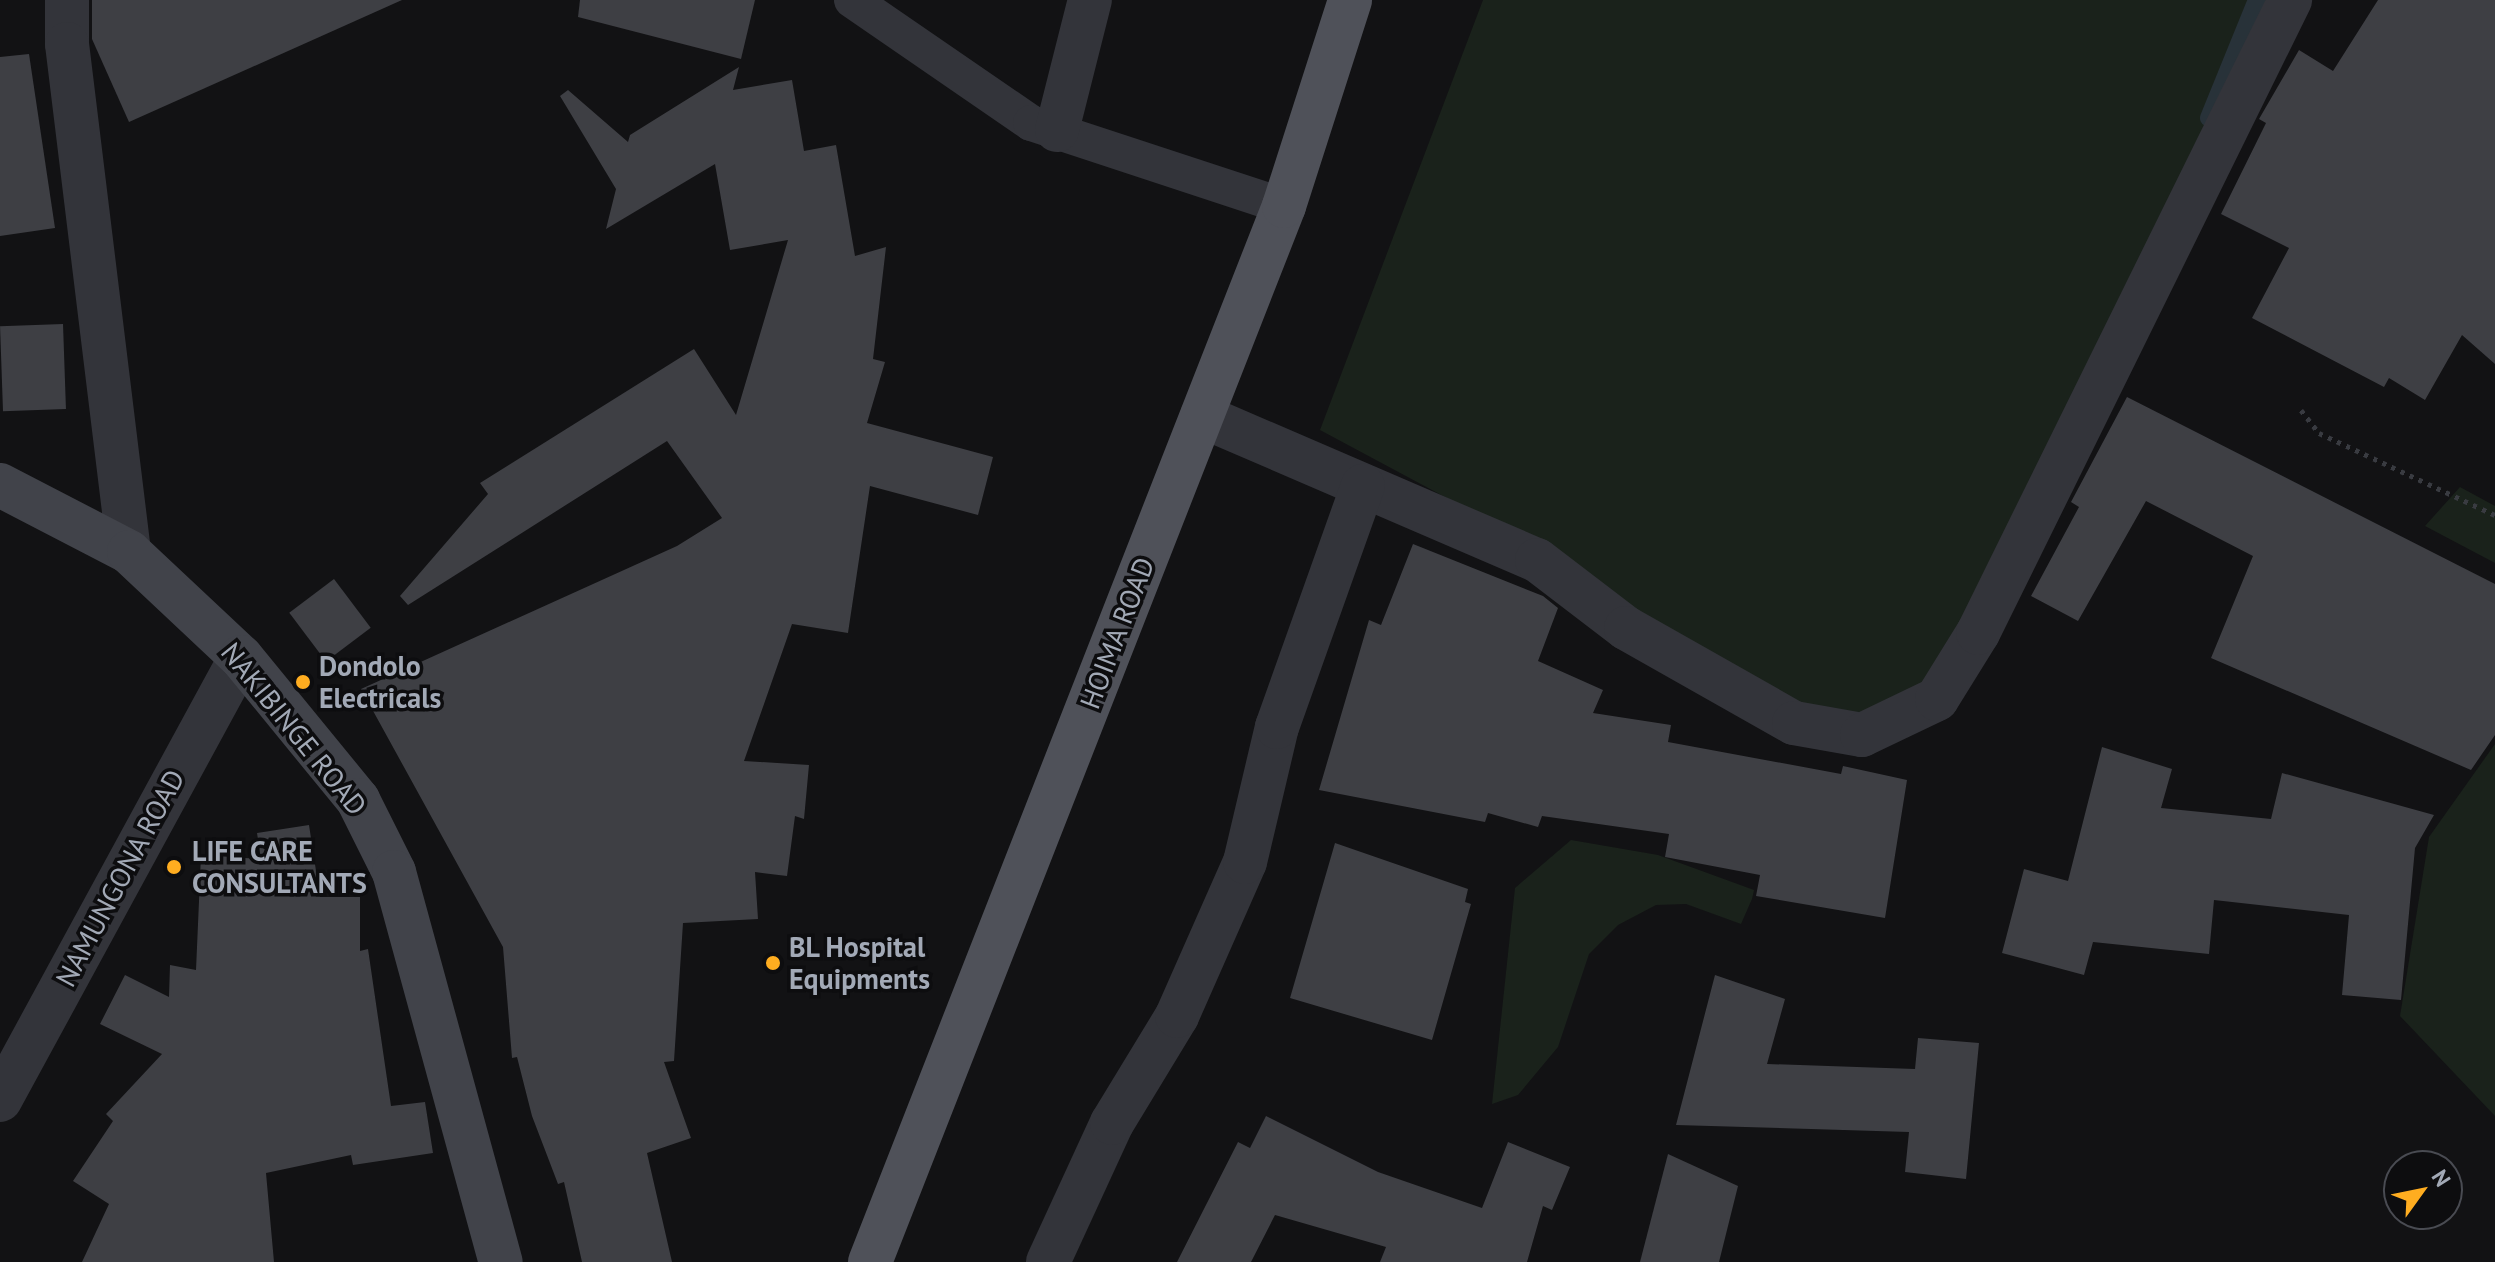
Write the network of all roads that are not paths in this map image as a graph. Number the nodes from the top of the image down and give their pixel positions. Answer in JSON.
{"nodes":[{"id":1,"x":67,"y":0,"type":"edge"},
{"id":2,"x":852,"y":0,"type":"edge"},
{"id":3,"x":1090,"y":0,"type":"edge"},
{"id":4,"x":1350,"y":0,"type":"edge"},
{"id":5,"x":2290,"y":0,"type":"edge"},
{"id":6,"x":1057,"y":130,"type":"junction"},
{"id":7,"x":1284,"y":206,"type":"junction"},
{"id":8,"x":1202,"y":416,"type":"junction"},
{"id":9,"x":0,"y":485,"type":"edge"},
{"id":10,"x":1363,"y":486,"type":"junction"},
{"id":11,"x":129,"y":552,"type":"junction"},
{"id":12,"x":241,"y":657,"type":"junction"},
{"id":13,"x":0,"y":1100,"type":"edge"},
{"id":14,"x":501,"y":1262,"type":"edge"},
{"id":15,"x":870,"y":1262,"type":"edge"},
{"id":16,"x":1048,"y":1262,"type":"edge"}],
"edges":[{"from":1,"to":11,"type":"street"},
{"from":2,"to":6,"type":"lane"},
{"from":3,"to":6,"type":"street"},
{"from":4,"to":7,"type":"main road","name":"HOIMA ROAD"},
{"from":5,"to":10,"type":"street"},
{"from":6,"to":7,"type":"lane"},
{"from":7,"to":8,"type":"main road","name":"HOIMA ROAD"},
{"from":8,"to":10,"type":"street"},
{"from":8,"to":15,"type":"main road","name":"HOIMA ROAD"},
{"from":9,"to":11,"type":"street","name":"NAKIBINGE ROAD"},
{"from":10,"to":16,"type":"street"},
{"from":11,"to":12,"type":"street","name":"NAKIBINGE ROAD"},
{"from":12,"to":13,"type":"street","name":"NAMUNGONA ROAD"},
{"from":12,"to":14,"type":"street","name":"NAKIBINGE ROAD"}]}
